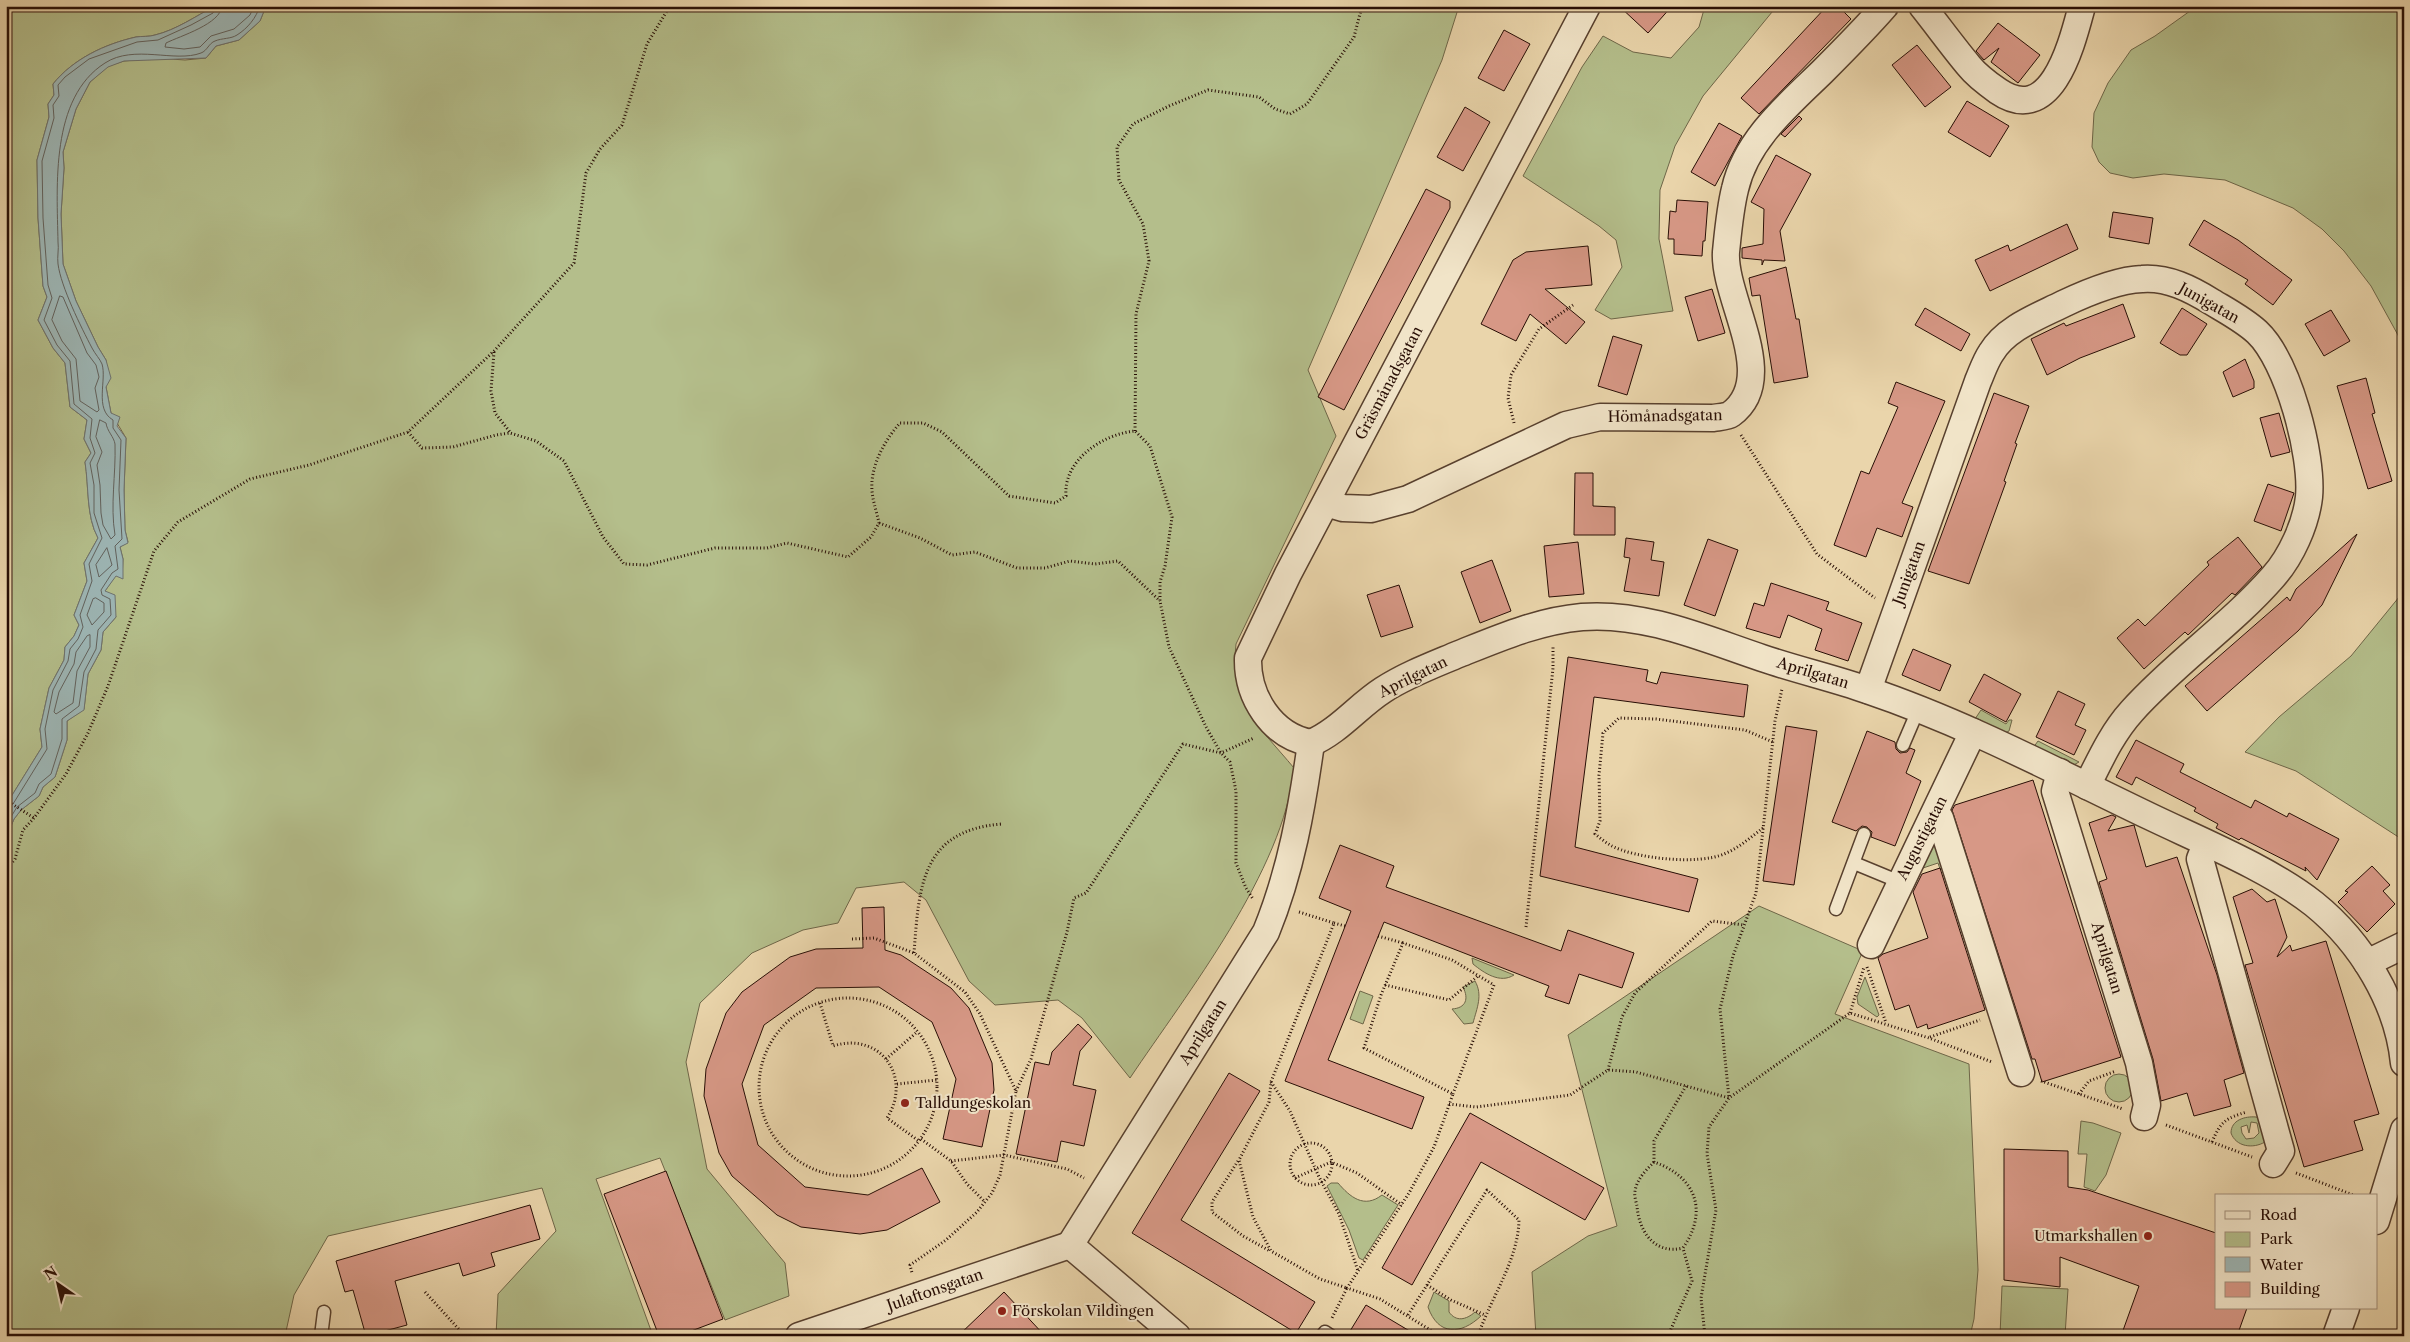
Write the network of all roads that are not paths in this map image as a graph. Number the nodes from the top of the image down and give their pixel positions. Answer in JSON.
{"nodes":[{"id":1,"x":1587,"y":6,"type":"edge"},
{"id":2,"x":1885,"y":6,"type":"edge"},
{"id":3,"x":1922,"y":6,"type":"edge"},
{"id":4,"x":2082,"y":6,"type":"edge"},
{"id":5,"x":1326,"y":503,"type":"junction"},
{"id":6,"x":1868,"y":690,"type":"junction"},
{"id":7,"x":1918,"y":710,"type":"junction"},
{"id":8,"x":1973,"y":732,"type":"junction"},
{"id":9,"x":1312,"y":743,"type":"junction"},
{"id":10,"x":1904,"y":746,"type":"dead end"},
{"id":11,"x":2060,"y":772,"type":"junction"},
{"id":12,"x":2087,"y":786,"type":"junction"},
{"id":13,"x":1934,"y":816,"type":"junction"},
{"id":14,"x":1864,"y":834,"type":"dead end"},
{"id":15,"x":2206,"y":844,"type":"junction"},
{"id":16,"x":1854,"y":863,"type":"junction"},
{"id":17,"x":1900,"y":882,"type":"junction"},
{"id":18,"x":1836,"y":909,"type":"dead end"},
{"id":19,"x":1871,"y":945,"type":"dead end"},
{"id":20,"x":2404,"y":945,"type":"edge"},
{"id":21,"x":2367,"y":963,"type":"junction"},
{"id":22,"x":2404,"y":1063,"type":"edge"},
{"id":23,"x":2021,"y":1073,"type":"road end"},
{"id":24,"x":2144,"y":1117,"type":"road end"},
{"id":25,"x":2404,"y":1130,"type":"edge"},
{"id":26,"x":2273,"y":1164,"type":"road end"},
{"id":27,"x":2378,"y":1214,"type":"edge"},
{"id":28,"x":1070,"y":1245,"type":"junction"},
{"id":29,"x":2345,"y":1310,"type":"edge"},
{"id":30,"x":324,"y":1312,"type":"dead end"},
{"id":31,"x":321,"y":1336,"type":"edge"},
{"id":32,"x":800,"y":1336,"type":"edge"},
{"id":33,"x":1176,"y":1336,"type":"edge"},
{"id":34,"x":2336,"y":1336,"type":"edge"}],
"edges":[{"from":1,"to":5,"type":"street","name":"Gräsmånadsgatan"},
{"from":2,"to":5,"type":"street","name":"Hömånadsgatan"},
{"from":3,"to":4,"type":"street"},
{"from":5,"to":9,"type":"street","name":"Gräsmånadsgatan"},
{"from":6,"to":7,"type":"street","name":"Aprilgatan"},
{"from":6,"to":9,"type":"street","name":"Aprilgatan"},
{"from":6,"to":12,"type":"street","name":"Junigatan"},
{"from":7,"to":8,"type":"street","name":"Aprilgatan"},
{"from":7,"to":10,"type":"lane"},
{"from":8,"to":11,"type":"street","name":"Aprilgatan"},
{"from":8,"to":13,"type":"street","name":"Augustigatan"},
{"from":9,"to":28,"type":"street","name":"Aprilgatan"},
{"from":11,"to":12,"type":"street","name":"Aprilgatan"},
{"from":11,"to":24,"type":"street","name":"Aprilgatan"},
{"from":12,"to":15,"type":"street","name":"Aprilgatan"},
{"from":13,"to":17,"type":"street","name":"Augustigatan"},
{"from":13,"to":23,"type":"street"},
{"from":14,"to":16,"type":"lane"},
{"from":15,"to":21,"type":"street","name":"Aprilgatan"},
{"from":15,"to":26,"type":"street"},
{"from":16,"to":17,"type":"lane"},
{"from":16,"to":18,"type":"lane"},
{"from":17,"to":19,"type":"street","name":"Augustigatan"},
{"from":20,"to":21,"type":"street"},
{"from":21,"to":22,"type":"street","name":"Aprilgatan"},
{"from":25,"to":27,"type":"street"},
{"from":28,"to":32,"type":"street","name":"Julaftonsgatan"},
{"from":28,"to":33,"type":"street"},
{"from":29,"to":34,"type":"street"},
{"from":30,"to":31,"type":"lane"}]}
